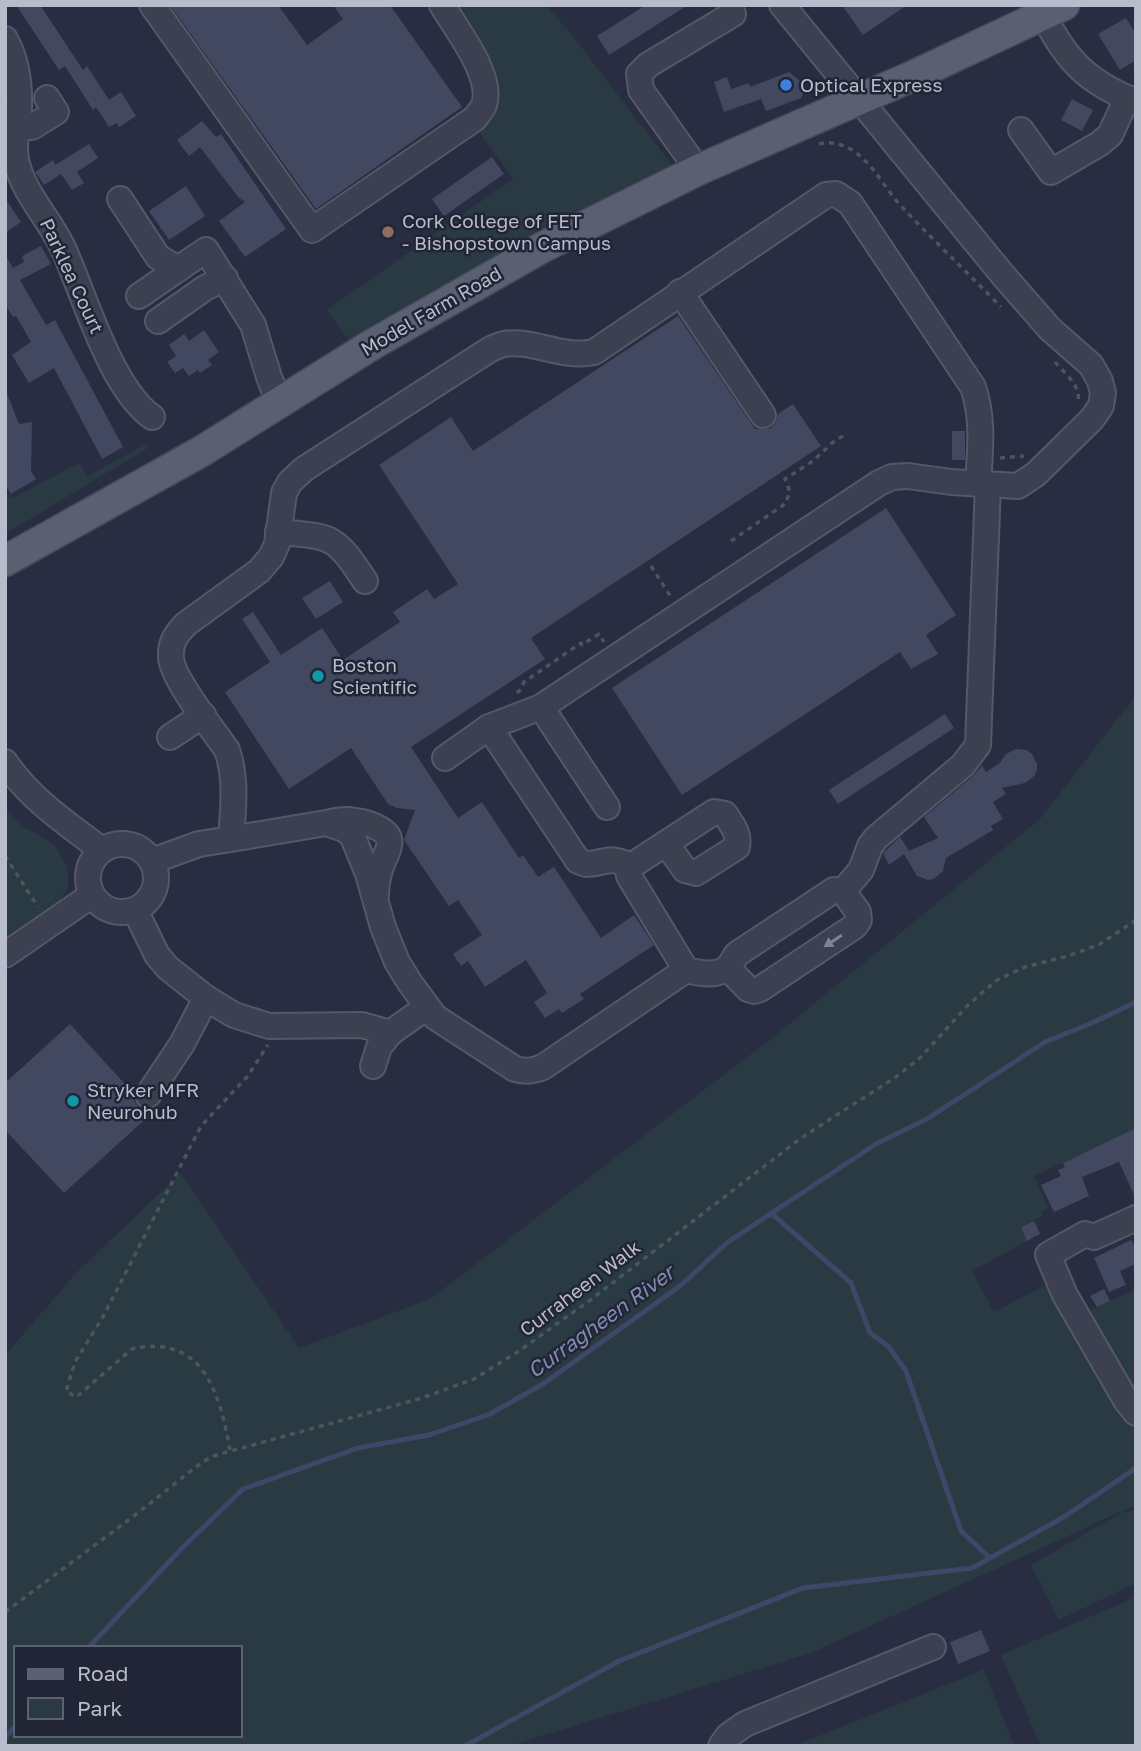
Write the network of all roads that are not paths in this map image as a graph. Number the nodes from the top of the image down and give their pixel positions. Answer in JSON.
{"nodes":[{"id":1,"x":152,"y":5,"type":"edge"},
{"id":2,"x":442,"y":5,"type":"edge"},
{"id":3,"x":782,"y":5,"type":"edge"},
{"id":4,"x":1054,"y":11,"type":"edge"},
{"id":5,"x":733,"y":14,"type":"dead end"},
{"id":6,"x":5,"y":39,"type":"edge"},
{"id":7,"x":47,"y":98,"type":"dead end"},
{"id":8,"x":858,"y":99,"type":"junction"},
{"id":9,"x":1131,"y":100,"type":"edge"},
{"id":10,"x":17,"y":127,"type":"junction"},
{"id":11,"x":1021,"y":130,"type":"dead end"},
{"id":12,"x":698,"y":170,"type":"junction"},
{"id":13,"x":120,"y":199,"type":"dead end"},
{"id":14,"x":178,"y":270,"type":"junction"},
{"id":15,"x":225,"y":278,"type":"junction"},
{"id":16,"x":680,"y":292,"type":"junction"},
{"id":17,"x":139,"y":296,"type":"dead end"},
{"id":18,"x":158,"y":321,"type":"dead end"},
{"id":19,"x":279,"y":402,"type":"junction"},
{"id":20,"x":763,"y":415,"type":"dead end"},
{"id":21,"x":152,"y":417,"type":"dead end"},
{"id":22,"x":983,"y":484,"type":"junction"},
{"id":23,"x":278,"y":532,"type":"junction"},
{"id":24,"x":5,"y":561,"type":"edge"},
{"id":25,"x":365,"y":581,"type":"dead end"},
{"id":26,"x":541,"y":707,"type":"junction"},
{"id":27,"x":203,"y":715,"type":"junction"},
{"id":28,"x":495,"y":725,"type":"junction"},
{"id":29,"x":170,"y":737,"type":"dead end"},
{"id":30,"x":445,"y":758,"type":"dead end"},
{"id":31,"x":5,"y":762,"type":"edge"},
{"id":32,"x":607,"y":807,"type":"dead end"},
{"id":33,"x":232,"y":839,"type":"junction"},
{"id":34,"x":666,"y":843,"type":"dead end"},
{"id":35,"x":102,"y":850,"type":"junction"},
{"id":36,"x":152,"y":861,"type":"junction"},
{"id":37,"x":631,"y":866,"type":"junction"},
{"id":38,"x":843,"y":891,"type":"junction"},
{"id":39,"x":92,"y":895,"type":"junction"},
{"id":40,"x":135,"y":910,"type":"junction"},
{"id":41,"x":5,"y":955,"type":"edge"},
{"id":42,"x":728,"y":968,"type":"junction"},
{"id":43,"x":685,"y":970,"type":"junction"},
{"id":44,"x":206,"y":998,"type":"junction"},
{"id":45,"x":427,"y":1007,"type":"junction"},
{"id":46,"x":390,"y":1033,"type":"junction"},
{"id":47,"x":373,"y":1066,"type":"dead end"},
{"id":48,"x":148,"y":1096,"type":"dead end"},
{"id":49,"x":1136,"y":1200,"type":"edge"},
{"id":50,"x":1136,"y":1218,"type":"edge"},
{"id":51,"x":1085,"y":1234,"type":"junction"},
{"id":52,"x":1136,"y":1413,"type":"edge"},
{"id":53,"x":933,"y":1647,"type":"dead end"},
{"id":54,"x":721,"y":1746,"type":"edge"}],
"edges":[{"from":1,"to":2,"type":"street"},
{"from":3,"to":8,"type":"street"},
{"from":4,"to":8,"type":"main road","name":"Model Farm Road"},
{"from":4,"to":9,"type":"street"},
{"from":5,"to":12,"type":"street"},
{"from":6,"to":10,"type":"street","name":"Parklea Court"},
{"from":7,"to":10,"type":"street"},
{"from":8,"to":12,"type":"main road","name":"Model Farm Road"},
{"from":8,"to":22,"type":"street"},
{"from":9,"to":11,"type":"street"},
{"from":10,"to":21,"type":"street","name":"Parklea Court"},
{"from":12,"to":19,"type":"main road","name":"Model Farm Road"},
{"from":13,"to":14,"type":"street"},
{"from":14,"to":15,"type":"street"},
{"from":14,"to":17,"type":"street"},
{"from":15,"to":18,"type":"street"},
{"from":15,"to":19,"type":"street"},
{"from":16,"to":20,"type":"street"},
{"from":16,"to":22,"type":"street"},
{"from":16,"to":23,"type":"street"},
{"from":19,"to":24,"type":"main road","name":"Model Farm Road"},
{"from":22,"to":26,"type":"street"},
{"from":22,"to":38,"type":"street"},
{"from":23,"to":25,"type":"street"},
{"from":23,"to":27,"type":"street"},
{"from":26,"to":28,"type":"street"},
{"from":26,"to":32,"type":"street"},
{"from":27,"to":29,"type":"street"},
{"from":27,"to":33,"type":"street"},
{"from":28,"to":30,"type":"street"},
{"from":28,"to":37,"type":"street"},
{"from":31,"to":35,"type":"street"},
{"from":33,"to":36,"type":"street"},
{"from":33,"to":45,"type":"street"},
{"from":34,"to":37,"type":"street"},
{"from":35,"to":36,"type":"street"},
{"from":35,"to":39,"type":"street"},
{"from":36,"to":40,"type":"street"},
{"from":37,"to":43,"type":"street"},
{"from":38,"to":42,"type":"street"},
{"from":38,"to":42,"type":"street","one_way":true},
{"from":39,"to":40,"type":"street"},
{"from":39,"to":41,"type":"street"},
{"from":40,"to":44,"type":"street"},
{"from":42,"to":43,"type":"street"},
{"from":43,"to":45,"type":"street"},
{"from":44,"to":46,"type":"street"},
{"from":44,"to":48,"type":"street"},
{"from":45,"to":46,"type":"street"},
{"from":46,"to":47,"type":"street"},
{"from":49,"to":51,"type":"street"},
{"from":50,"to":51,"type":"street"},
{"from":51,"to":52,"type":"street"},
{"from":53,"to":54,"type":"street"}]}
